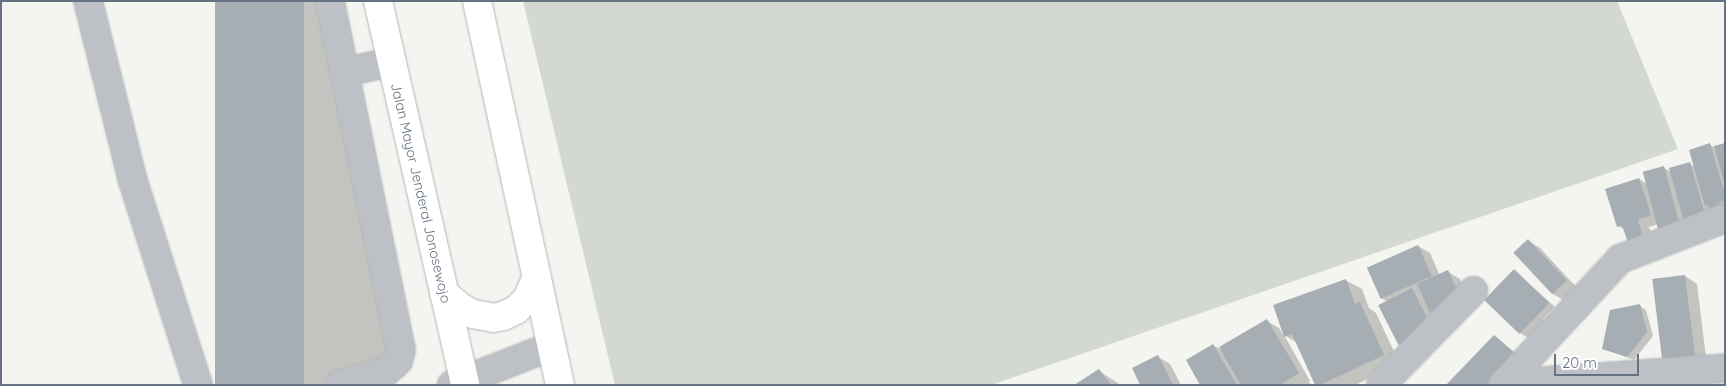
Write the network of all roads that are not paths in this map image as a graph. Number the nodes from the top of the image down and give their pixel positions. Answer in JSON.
{"nodes":[{"id":1,"x":88,"y":1,"type":"edge"},
{"id":2,"x":330,"y":1,"type":"edge"},
{"id":3,"x":378,"y":1,"type":"edge"},
{"id":4,"x":477,"y":1,"type":"edge"},
{"id":5,"x":391,"y":62,"type":"junction"},
{"id":6,"x":345,"y":72,"type":"junction"},
{"id":7,"x":1725,"y":218,"type":"edge"},
{"id":8,"x":537,"y":277,"type":"junction"},
{"id":9,"x":1473,"y":291,"type":"dead end"},
{"id":10,"x":444,"y":293,"type":"junction"},
{"id":11,"x":552,"y":346,"type":"junction"},
{"id":12,"x":1725,"y":368,"type":"edge"},
{"id":13,"x":460,"y":383,"type":"edge"},
{"id":14,"x":1503,"y":384,"type":"edge"},
{"id":15,"x":198,"y":385,"type":"edge"},
{"id":16,"x":340,"y":385,"type":"edge"},
{"id":17,"x":560,"y":385,"type":"edge"},
{"id":18,"x":1381,"y":385,"type":"edge"}],
"edges":[{"from":1,"to":15,"type":"street"},
{"from":2,"to":6,"type":"street"},
{"from":3,"to":5,"type":"main road","name":"Jalan Mayor Jenderal Jonosewojo"},
{"from":4,"to":8,"type":"main road"},
{"from":5,"to":6,"type":"street"},
{"from":5,"to":10,"type":"main road","name":"Jalan Mayor Jenderal Jonosewojo"},
{"from":6,"to":16,"type":"street"},
{"from":7,"to":14,"type":"street"},
{"from":8,"to":10,"type":"main road"},
{"from":8,"to":11,"type":"main road"},
{"from":9,"to":18,"type":"street"},
{"from":10,"to":13,"type":"main road","name":"Jalan Mayor Jenderal Jonosewojo"},
{"from":11,"to":13,"type":"street"},
{"from":11,"to":17,"type":"main road"},
{"from":12,"to":14,"type":"street"}]}
